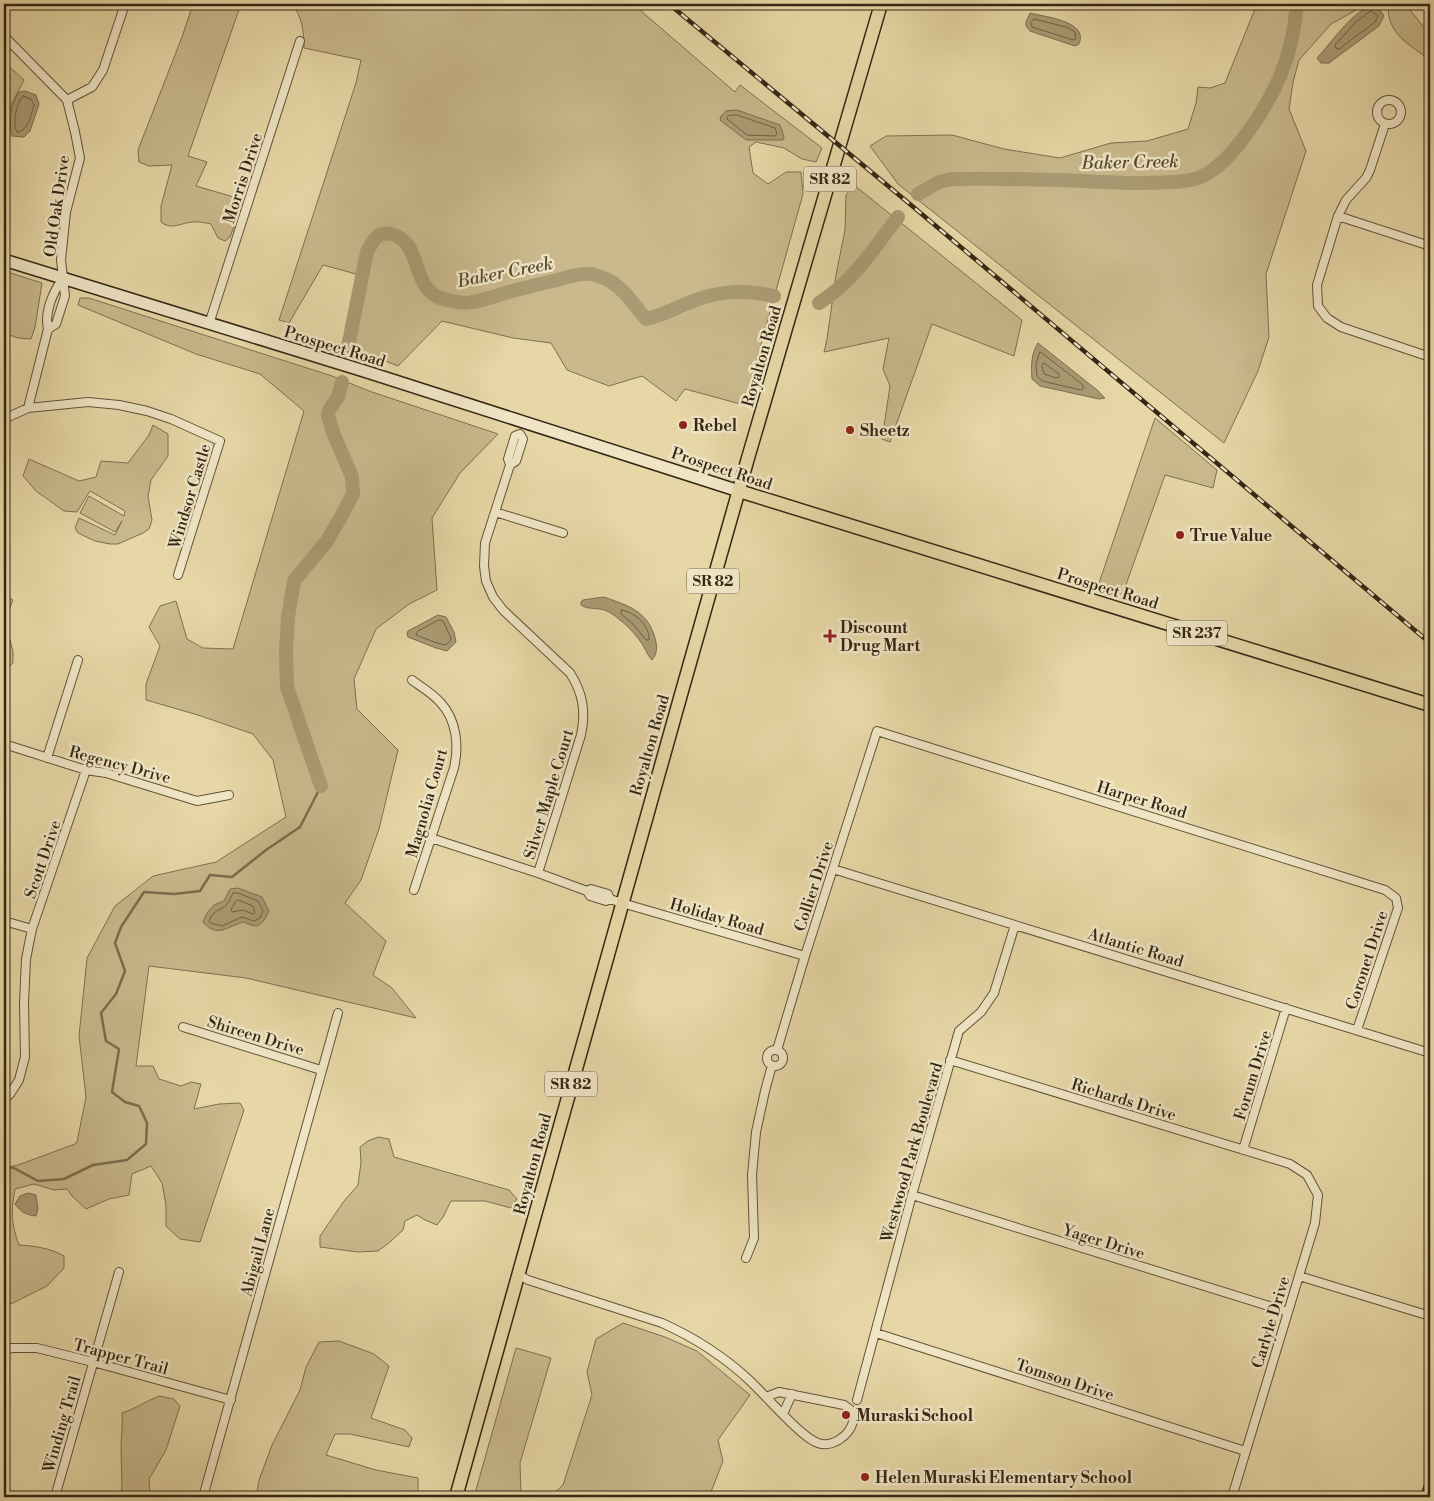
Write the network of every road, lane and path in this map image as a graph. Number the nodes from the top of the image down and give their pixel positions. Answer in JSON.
{"nodes":[{"id":1,"x":125,"y":4,"type":"edge"},
{"id":2,"x":881,"y":4,"type":"edge"},
{"id":3,"x":4,"y":14,"type":"edge"},
{"id":4,"x":4,"y":37,"type":"edge"},
{"id":5,"x":300,"y":41,"type":"dead end"},
{"id":6,"x":67,"y":100,"type":"junction"},
{"id":7,"x":1385,"y":124,"type":"dead end"},
{"id":8,"x":1338,"y":216,"type":"junction"},
{"id":9,"x":1430,"y":246,"type":"edge"},
{"id":10,"x":4,"y":260,"type":"edge"},
{"id":11,"x":63,"y":278,"type":"junction"},
{"id":12,"x":209,"y":324,"type":"junction"},
{"id":13,"x":1430,"y":357,"type":"edge"},
{"id":14,"x":28,"y":408,"type":"junction"},
{"id":15,"x":4,"y":419,"type":"edge"},
{"id":16,"x":524,"y":422,"type":"junction"},
{"id":17,"x":739,"y":490,"type":"junction"},
{"id":18,"x":495,"y":512,"type":"junction"},
{"id":19,"x":563,"y":533,"type":"dead end"},
{"id":20,"x":178,"y":575,"type":"dead end"},
{"id":21,"x":78,"y":660,"type":"dead end"},
{"id":22,"x":412,"y":680,"type":"dead end"},
{"id":23,"x":1430,"y":705,"type":"edge"},
{"id":24,"x":877,"y":731,"type":"joint"},
{"id":25,"x":4,"y":744,"type":"edge"},
{"id":26,"x":47,"y":758,"type":"junction"},
{"id":27,"x":86,"y":770,"type":"junction"},
{"id":28,"x":229,"y":795,"type":"dead end"},
{"id":29,"x":431,"y":838,"type":"junction"},
{"id":30,"x":833,"y":869,"type":"junction"},
{"id":31,"x":538,"y":873,"type":"junction"},
{"id":32,"x":414,"y":890,"type":"dead end"},
{"id":33,"x":1396,"y":898,"type":"joint"},
{"id":34,"x":616,"y":901,"type":"junction"},
{"id":35,"x":4,"y":921,"type":"edge"},
{"id":36,"x":1015,"y":925,"type":"junction"},
{"id":37,"x":32,"y":929,"type":"junction"},
{"id":38,"x":805,"y":956,"type":"junction"},
{"id":39,"x":1286,"y":1008,"type":"junction"},
{"id":40,"x":338,"y":1013,"type":"dead end"},
{"id":41,"x":183,"y":1027,"type":"dead end"},
{"id":42,"x":1357,"y":1030,"type":"junction"},
{"id":43,"x":1430,"y":1053,"type":"edge"},
{"id":44,"x":950,"y":1060,"type":"junction"},
{"id":45,"x":321,"y":1070,"type":"junction"},
{"id":46,"x":4,"y":1100,"type":"edge"},
{"id":47,"x":1243,"y":1150,"type":"junction"},
{"id":48,"x":1290,"y":1164,"type":"joint"},
{"id":49,"x":912,"y":1195,"type":"junction"},
{"id":50,"x":746,"y":1258,"type":"dead end"},
{"id":51,"x":119,"y":1272,"type":"dead end"},
{"id":52,"x":519,"y":1275,"type":"junction"},
{"id":53,"x":1299,"y":1276,"type":"junction"},
{"id":54,"x":1288,"y":1312,"type":"junction"},
{"id":55,"x":1430,"y":1316,"type":"edge"},
{"id":56,"x":876,"y":1333,"type":"junction"},
{"id":57,"x":4,"y":1352,"type":"edge"},
{"id":58,"x":93,"y":1362,"type":"junction"},
{"id":59,"x":792,"y":1394,"type":"junction"},
{"id":60,"x":766,"y":1397,"type":"junction"},
{"id":61,"x":231,"y":1400,"type":"junction"},
{"id":62,"x":857,"y":1400,"type":"dead end"},
{"id":63,"x":783,"y":1414,"type":"junction"},
{"id":64,"x":1245,"y":1452,"type":"junction"},
{"id":65,"x":1430,"y":1488,"type":"edge"},
{"id":66,"x":55,"y":1497,"type":"edge"},
{"id":67,"x":203,"y":1497,"type":"edge"},
{"id":68,"x":456,"y":1497,"type":"edge"},
{"id":69,"x":1232,"y":1497,"type":"edge"},
{"id":70,"x":1428,"y":1497,"type":"edge"}],
"edges":[{"from":1,"to":6,"type":"street"},
{"from":2,"to":17,"type":"main road","name":"Royalton Road","number":"SR 82"},
{"from":3,"to":4,"type":"street"},
{"from":4,"to":6,"type":"street"},
{"from":5,"to":12,"type":"street","name":"Morris Drive"},
{"from":6,"to":11,"type":"street","name":"Old Oak Drive"},
{"from":7,"to":8,"type":"street"},
{"from":8,"to":9,"type":"street"},
{"from":8,"to":13,"type":"street"},
{"from":10,"to":11,"type":"street","name":"Prospect Road"},
{"from":11,"to":12,"type":"street","name":"Prospect Road"},
{"from":11,"to":14,"type":"street"},
{"from":12,"to":16,"type":"street","name":"Prospect Road"},
{"from":14,"to":15,"type":"street","name":"Windsor Castle"},
{"from":14,"to":20,"type":"street","name":"Windsor Castle"},
{"from":16,"to":17,"type":"street","name":"Prospect Road"},
{"from":16,"to":18,"type":"street","name":"Silver Maple Court"},
{"from":17,"to":23,"type":"main road","name":"Prospect Road","number":"SR 237"},
{"from":17,"to":34,"type":"main road","name":"Royalton Road","number":"SR 82"},
{"from":18,"to":19,"type":"street"},
{"from":18,"to":31,"type":"street","name":"Silver Maple Court"},
{"from":21,"to":26,"type":"street"},
{"from":22,"to":29,"type":"street","name":"Magnolia Court"},
{"from":24,"to":30,"type":"street","name":"Collier Drive"},
{"from":24,"to":33,"type":"street","name":"Harper Road"},
{"from":25,"to":26,"type":"street","name":"Regency Drive"},
{"from":26,"to":27,"type":"street","name":"Regency Drive"},
{"from":27,"to":28,"type":"street","name":"Regency Drive"},
{"from":27,"to":37,"type":"street","name":"Scott Drive"},
{"from":29,"to":31,"type":"street","name":"Holiday Road"},
{"from":29,"to":32,"type":"street","name":"Magnolia Court"},
{"from":30,"to":36,"type":"street","name":"Atlantic Road"},
{"from":30,"to":38,"type":"street","name":"Collier Drive"},
{"from":31,"to":34,"type":"street","name":"Holiday Road"},
{"from":33,"to":42,"type":"street","name":"Coronet Drive"},
{"from":34,"to":38,"type":"street","name":"Holiday Road"},
{"from":34,"to":52,"type":"main road","name":"Royalton Road","number":"SR 82"},
{"from":35,"to":37,"type":"street"},
{"from":36,"to":39,"type":"street","name":"Atlantic Road"},
{"from":36,"to":44,"type":"street","name":"Westwood Park Boulevard"},
{"from":37,"to":46,"type":"street","name":"Scott Drive"},
{"from":38,"to":50,"type":"street","name":"Collier Drive"},
{"from":39,"to":42,"type":"street","name":"Atlantic Road"},
{"from":39,"to":47,"type":"street","name":"Forum Drive"},
{"from":40,"to":45,"type":"street","name":"Abigail Lane"},
{"from":41,"to":45,"type":"street","name":"Shireen Drive"},
{"from":42,"to":43,"type":"street","name":"Atlantic Road"},
{"from":44,"to":47,"type":"street","name":"Richards Drive"},
{"from":44,"to":49,"type":"street","name":"Westwood Park Boulevard"},
{"from":45,"to":61,"type":"street","name":"Abigail Lane"},
{"from":47,"to":48,"type":"street","name":"Richards Drive"},
{"from":48,"to":53,"type":"street","name":"Carlyle Drive"},
{"from":49,"to":54,"type":"street","name":"Yager Drive"},
{"from":49,"to":56,"type":"street","name":"Westwood Park Boulevard"},
{"from":51,"to":58,"type":"street","name":"Winding Trail"},
{"from":52,"to":60,"type":"street"},
{"from":52,"to":68,"type":"main road","name":"Royalton Road","number":"SR 82"},
{"from":53,"to":54,"type":"street","name":"Carlyle Drive"},
{"from":53,"to":55,"type":"street"},
{"from":54,"to":64,"type":"street","name":"Carlyle Drive"},
{"from":56,"to":62,"type":"street","name":"Westwood Park Boulevard"},
{"from":56,"to":64,"type":"street","name":"Tomson Drive"},
{"from":57,"to":58,"type":"street","name":"Trapper Trail"},
{"from":58,"to":61,"type":"street","name":"Trapper Trail"},
{"from":58,"to":66,"type":"street","name":"Winding Trail"},
{"from":59,"to":60,"type":"street"},
{"from":59,"to":63,"type":"street"},
{"from":59,"to":63,"type":"street"},
{"from":60,"to":63,"type":"street"},
{"from":61,"to":67,"type":"street","name":"Abigail Lane"},
{"from":64,"to":69,"type":"street","name":"Carlyle Drive"},
{"from":65,"to":70,"type":"street"}]}
